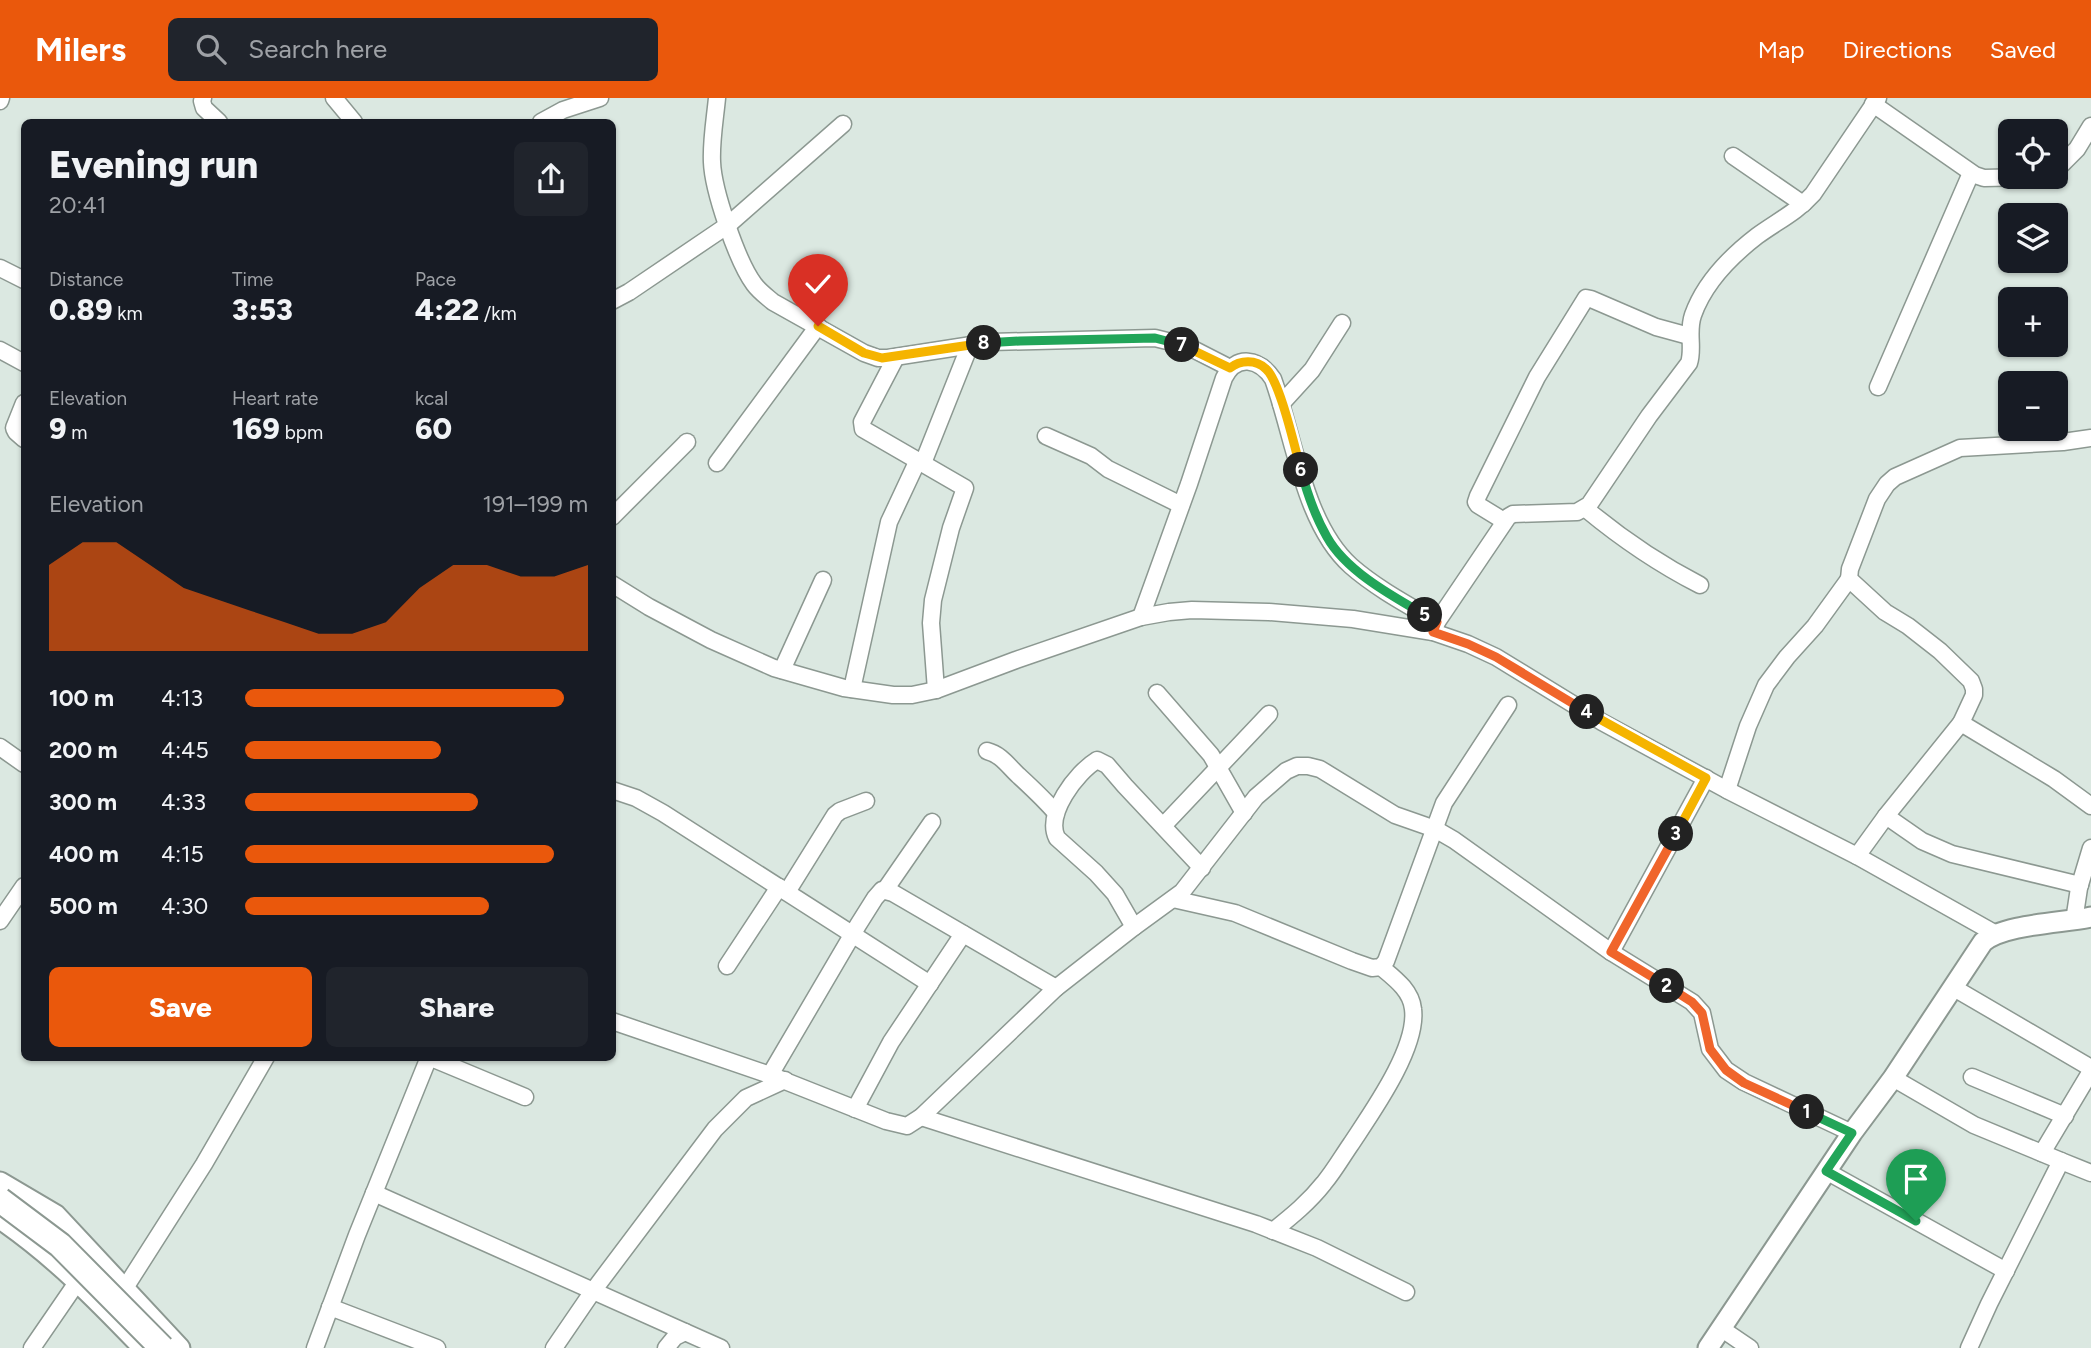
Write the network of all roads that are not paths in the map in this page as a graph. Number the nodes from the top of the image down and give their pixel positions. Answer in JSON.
{"nodes":[{"id":1,"x":203,"y":98,"type":"edge"},
{"id":2,"x":334,"y":98,"type":"edge"},
{"id":3,"x":600,"y":98,"type":"edge"},
{"id":4,"x":717,"y":98,"type":"edge"},
{"id":5,"x":1876,"y":101,"type":"edge"},
{"id":6,"x":553,"y":106,"type":"edge"},
{"id":7,"x":216,"y":119,"type":"edge"},
{"id":8,"x":352,"y":119,"type":"edge"},
{"id":9,"x":843,"y":124,"type":"dead end"},
{"id":10,"x":2091,"y":126,"type":"edge"},
{"id":11,"x":1733,"y":156,"type":"dead end"},
{"id":12,"x":2068,"y":158,"type":"edge"},
{"id":13,"x":1971,"y":173,"type":"junction"},
{"id":14,"x":1998,"y":178,"type":"edge"},
{"id":15,"x":1803,"y":205,"type":"junction"},
{"id":16,"x":728,"y":225,"type":"junction"},
{"id":17,"x":0,"y":268,"type":"edge"},
{"id":18,"x":21,"y":278,"type":"edge"},
{"id":19,"x":616,"y":299,"type":"edge"},
{"id":20,"x":1342,"y":323,"type":"dead end"},
{"id":21,"x":818,"y":326,"type":"junction"},
{"id":22,"x":1689,"y":336,"type":"junction"},
{"id":23,"x":970,"y":345,"type":"junction"},
{"id":24,"x":0,"y":350,"type":"edge"},
{"id":25,"x":896,"y":357,"type":"junction"},
{"id":26,"x":21,"y":361,"type":"edge"},
{"id":27,"x":1230,"y":368,"type":"junction"},
{"id":28,"x":1878,"y":387,"type":"dead end"},
{"id":29,"x":1281,"y":404,"type":"junction"},
{"id":30,"x":21,"y":410,"type":"edge"},
{"id":31,"x":21,"y":436,"type":"edge"},
{"id":32,"x":1046,"y":436,"type":"dead end"},
{"id":33,"x":2091,"y":438,"type":"edge"},
{"id":34,"x":688,"y":442,"type":"dead end"},
{"id":35,"x":920,"y":461,"type":"junction"},
{"id":36,"x":717,"y":463,"type":"dead end"},
{"id":37,"x":1181,"y":505,"type":"junction"},
{"id":38,"x":1586,"y":509,"type":"junction"},
{"id":39,"x":616,"y":513,"type":"edge"},
{"id":40,"x":1504,"y":522,"type":"junction"},
{"id":41,"x":1849,"y":579,"type":"junction"},
{"id":42,"x":823,"y":580,"type":"dead end"},
{"id":43,"x":1700,"y":585,"type":"dead end"},
{"id":44,"x":616,"y":586,"type":"edge"},
{"id":45,"x":1141,"y":617,"type":"junction"},
{"id":46,"x":1435,"y":627,"type":"junction"},
{"id":47,"x":782,"y":670,"type":"junction"},
{"id":48,"x":852,"y":689,"type":"junction"},
{"id":49,"x":936,"y":690,"type":"junction"},
{"id":50,"x":1157,"y":693,"type":"dead end"},
{"id":51,"x":1508,"y":705,"type":"dead end"},
{"id":52,"x":1269,"y":714,"type":"dead end"},
{"id":53,"x":1961,"y":723,"type":"junction"},
{"id":54,"x":0,"y":747,"type":"edge"},
{"id":55,"x":987,"y":751,"type":"dead end"},
{"id":56,"x":21,"y":762,"type":"edge"},
{"id":57,"x":1217,"y":768,"type":"junction"},
{"id":58,"x":1706,"y":778,"type":"junction"},
{"id":59,"x":1727,"y":790,"type":"junction"},
{"id":60,"x":616,"y":791,"type":"edge"},
{"id":61,"x":866,"y":801,"type":"dead end"},
{"id":62,"x":2091,"y":806,"type":"edge"},
{"id":63,"x":1056,"y":813,"type":"junction"},
{"id":64,"x":1244,"y":813,"type":"junction"},
{"id":65,"x":1886,"y":816,"type":"junction"},
{"id":66,"x":932,"y":822,"type":"dead end"},
{"id":67,"x":1163,"y":826,"type":"junction"},
{"id":68,"x":1434,"y":829,"type":"junction"},
{"id":69,"x":2091,"y":848,"type":"edge"},
{"id":70,"x":1857,"y":856,"type":"junction"},
{"id":71,"x":1202,"y":868,"type":"junction"},
{"id":72,"x":2080,"y":885,"type":"junction"},
{"id":73,"x":21,"y":890,"type":"edge"},
{"id":74,"x":783,"y":890,"type":"junction"},
{"id":75,"x":885,"y":890,"type":"junction"},
{"id":76,"x":1173,"y":899,"type":"junction"},
{"id":77,"x":2083,"y":919,"type":"edge"},
{"id":78,"x":0,"y":920,"type":"edge"},
{"id":79,"x":1134,"y":927,"type":"junction"},
{"id":80,"x":853,"y":934,"type":"junction"},
{"id":81,"x":963,"y":934,"type":"junction"},
{"id":82,"x":1996,"y":934,"type":"junction"},
{"id":83,"x":1611,"y":952,"type":"junction"},
{"id":84,"x":727,"y":966,"type":"dead end"},
{"id":85,"x":1381,"y":967,"type":"junction"},
{"id":86,"x":930,"y":984,"type":"junction"},
{"id":87,"x":1056,"y":988,"type":"junction"},
{"id":88,"x":1954,"y":988,"type":"junction"},
{"id":89,"x":616,"y":1022,"type":"edge"},
{"id":90,"x":264,"y":1061,"type":"edge"},
{"id":91,"x":427,"y":1061,"type":"edge"},
{"id":92,"x":439,"y":1061,"type":"edge"},
{"id":93,"x":2091,"y":1070,"type":"edge"},
{"id":94,"x":777,"y":1077,"type":"junction"},
{"id":95,"x":1893,"y":1077,"type":"junction"},
{"id":96,"x":1972,"y":1077,"type":"dead end"},
{"id":97,"x":525,"y":1097,"type":"dead end"},
{"id":98,"x":855,"y":1109,"type":"junction"},
{"id":99,"x":2065,"y":1116,"type":"junction"},
{"id":100,"x":921,"y":1117,"type":"junction"},
{"id":101,"x":1852,"y":1133,"type":"junction"},
{"id":102,"x":2042,"y":1153,"type":"junction"},
{"id":103,"x":2061,"y":1161,"type":"junction"},
{"id":104,"x":1826,"y":1171,"type":"junction"},
{"id":105,"x":2091,"y":1173,"type":"edge"},
{"id":106,"x":0,"y":1182,"type":"edge"},
{"id":107,"x":374,"y":1193,"type":"junction"},
{"id":108,"x":0,"y":1200,"type":"edge"},
{"id":109,"x":37,"y":1203,"type":"junction"},
{"id":110,"x":0,"y":1219,"type":"edge"},
{"id":111,"x":1273,"y":1231,"type":"junction"},
{"id":112,"x":18,"y":1232,"type":"junction"},
{"id":113,"x":2006,"y":1271,"type":"junction"},
{"id":114,"x":78,"y":1281,"type":"junction"},
{"id":115,"x":125,"y":1288,"type":"junction"},
{"id":116,"x":593,"y":1291,"type":"junction"},
{"id":117,"x":1406,"y":1292,"type":"dead end"},
{"id":118,"x":330,"y":1307,"type":"junction"},
{"id":119,"x":1722,"y":1329,"type":"junction"},
{"id":120,"x":685,"y":1332,"type":"junction"},
{"id":121,"x":32,"y":1348,"type":"edge"},
{"id":122,"x":143,"y":1348,"type":"edge"},
{"id":123,"x":162,"y":1348,"type":"edge"},
{"id":124,"x":180,"y":1348,"type":"edge"},
{"id":125,"x":315,"y":1348,"type":"edge"},
{"id":126,"x":437,"y":1348,"type":"edge"},
{"id":127,"x":554,"y":1348,"type":"edge"},
{"id":128,"x":666,"y":1348,"type":"edge"},
{"id":129,"x":721,"y":1348,"type":"edge"},
{"id":130,"x":1708,"y":1348,"type":"edge"},
{"id":131,"x":1750,"y":1348,"type":"edge"},
{"id":132,"x":1969,"y":1348,"type":"edge"}],
"edges":[{"from":1,"to":7,"type":"street"},
{"from":2,"to":8,"type":"street"},
{"from":3,"to":6,"type":"street"},
{"from":4,"to":16,"type":"street"},
{"from":5,"to":13,"type":"street"},
{"from":5,"to":15,"type":"street"},
{"from":9,"to":16,"type":"street"},
{"from":10,"to":12,"type":"street"},
{"from":11,"to":15,"type":"street"},
{"from":13,"to":14,"type":"street"},
{"from":13,"to":28,"type":"street"},
{"from":15,"to":22,"type":"street"},
{"from":16,"to":19,"type":"street"},
{"from":16,"to":21,"type":"street"},
{"from":17,"to":18,"type":"street"},
{"from":20,"to":29,"type":"street"},
{"from":21,"to":25,"type":"street"},
{"from":21,"to":36,"type":"street"},
{"from":22,"to":38,"type":"street"},
{"from":22,"to":40,"type":"street"},
{"from":23,"to":25,"type":"street"},
{"from":23,"to":27,"type":"street"},
{"from":23,"to":35,"type":"street"},
{"from":24,"to":26,"type":"street"},
{"from":25,"to":35,"type":"street"},
{"from":27,"to":29,"type":"street"},
{"from":27,"to":37,"type":"street"},
{"from":29,"to":46,"type":"street"},
{"from":30,"to":31,"type":"street"},
{"from":32,"to":37,"type":"street"},
{"from":33,"to":41,"type":"street"},
{"from":34,"to":39,"type":"street"},
{"from":35,"to":48,"type":"street"},
{"from":35,"to":49,"type":"street"},
{"from":37,"to":45,"type":"street"},
{"from":38,"to":40,"type":"street"},
{"from":38,"to":43,"type":"street"},
{"from":40,"to":46,"type":"street"},
{"from":41,"to":53,"type":"street"},
{"from":41,"to":59,"type":"street"},
{"from":42,"to":47,"type":"street"},
{"from":44,"to":47,"type":"street"},
{"from":45,"to":46,"type":"street"},
{"from":45,"to":49,"type":"street"},
{"from":46,"to":58,"type":"street"},
{"from":47,"to":48,"type":"street"},
{"from":48,"to":49,"type":"street"},
{"from":50,"to":57,"type":"street"},
{"from":51,"to":68,"type":"street"},
{"from":52,"to":57,"type":"street"},
{"from":53,"to":62,"type":"street"},
{"from":53,"to":65,"type":"street"},
{"from":54,"to":56,"type":"street"},
{"from":55,"to":63,"type":"street"},
{"from":57,"to":64,"type":"street"},
{"from":57,"to":67,"type":"street"},
{"from":58,"to":59,"type":"street"},
{"from":58,"to":83,"type":"street"},
{"from":59,"to":70,"type":"street"},
{"from":60,"to":74,"type":"street"},
{"from":61,"to":74,"type":"street"},
{"from":63,"to":67,"type":"street"},
{"from":63,"to":79,"type":"street"},
{"from":64,"to":68,"type":"street"},
{"from":64,"to":71,"type":"street"},
{"from":65,"to":70,"type":"street"},
{"from":65,"to":72,"type":"street"},
{"from":66,"to":75,"type":"street"},
{"from":67,"to":71,"type":"street"},
{"from":68,"to":83,"type":"street"},
{"from":68,"to":85,"type":"street"},
{"from":69,"to":72,"type":"street"},
{"from":70,"to":82,"type":"street"},
{"from":71,"to":76,"type":"street"},
{"from":72,"to":77,"type":"street"},
{"from":73,"to":78,"type":"street"},
{"from":74,"to":80,"type":"street"},
{"from":74,"to":84,"type":"street"},
{"from":75,"to":80,"type":"street"},
{"from":75,"to":81,"type":"street"},
{"from":76,"to":79,"type":"street"},
{"from":76,"to":85,"type":"street"},
{"from":77,"to":82,"type":"street"},
{"from":79,"to":87,"type":"street"},
{"from":80,"to":86,"type":"street"},
{"from":80,"to":94,"type":"street"},
{"from":81,"to":86,"type":"street"},
{"from":81,"to":87,"type":"street"},
{"from":82,"to":88,"type":"street"},
{"from":83,"to":101,"type":"street"},
{"from":85,"to":111,"type":"street"},
{"from":86,"to":98,"type":"street"},
{"from":87,"to":100,"type":"street"},
{"from":88,"to":93,"type":"street"},
{"from":88,"to":95,"type":"street"},
{"from":89,"to":94,"type":"street"},
{"from":90,"to":115,"type":"street"},
{"from":91,"to":107,"type":"street"},
{"from":92,"to":97,"type":"street"},
{"from":93,"to":99,"type":"street"},
{"from":94,"to":98,"type":"street"},
{"from":94,"to":116,"type":"street"},
{"from":95,"to":101,"type":"street"},
{"from":95,"to":102,"type":"street"},
{"from":96,"to":99,"type":"street"},
{"from":98,"to":100,"type":"street"},
{"from":99,"to":102,"type":"street"},
{"from":100,"to":111,"type":"street"},
{"from":101,"to":104,"type":"street"},
{"from":102,"to":103,"type":"street"},
{"from":103,"to":105,"type":"street"},
{"from":103,"to":113,"type":"street"},
{"from":104,"to":113,"type":"street"},
{"from":104,"to":119,"type":"street"},
{"from":106,"to":109,"type":"street"},
{"from":107,"to":116,"type":"street"},
{"from":107,"to":118,"type":"street"},
{"from":108,"to":123,"type":"main road","bridge":true},
{"from":109,"to":112,"type":"street"},
{"from":109,"to":115,"type":"street"},
{"from":110,"to":112,"type":"street"},
{"from":111,"to":117,"type":"street"},
{"from":112,"to":114,"type":"street"},
{"from":113,"to":132,"type":"street"},
{"from":114,"to":121,"type":"street"},
{"from":114,"to":122,"type":"street"},
{"from":115,"to":124,"type":"street"},
{"from":116,"to":120,"type":"street"},
{"from":116,"to":127,"type":"street"},
{"from":118,"to":125,"type":"street"},
{"from":118,"to":126,"type":"street"},
{"from":119,"to":130,"type":"street"},
{"from":119,"to":131,"type":"street"},
{"from":120,"to":128,"type":"street"},
{"from":120,"to":129,"type":"street"}]}
